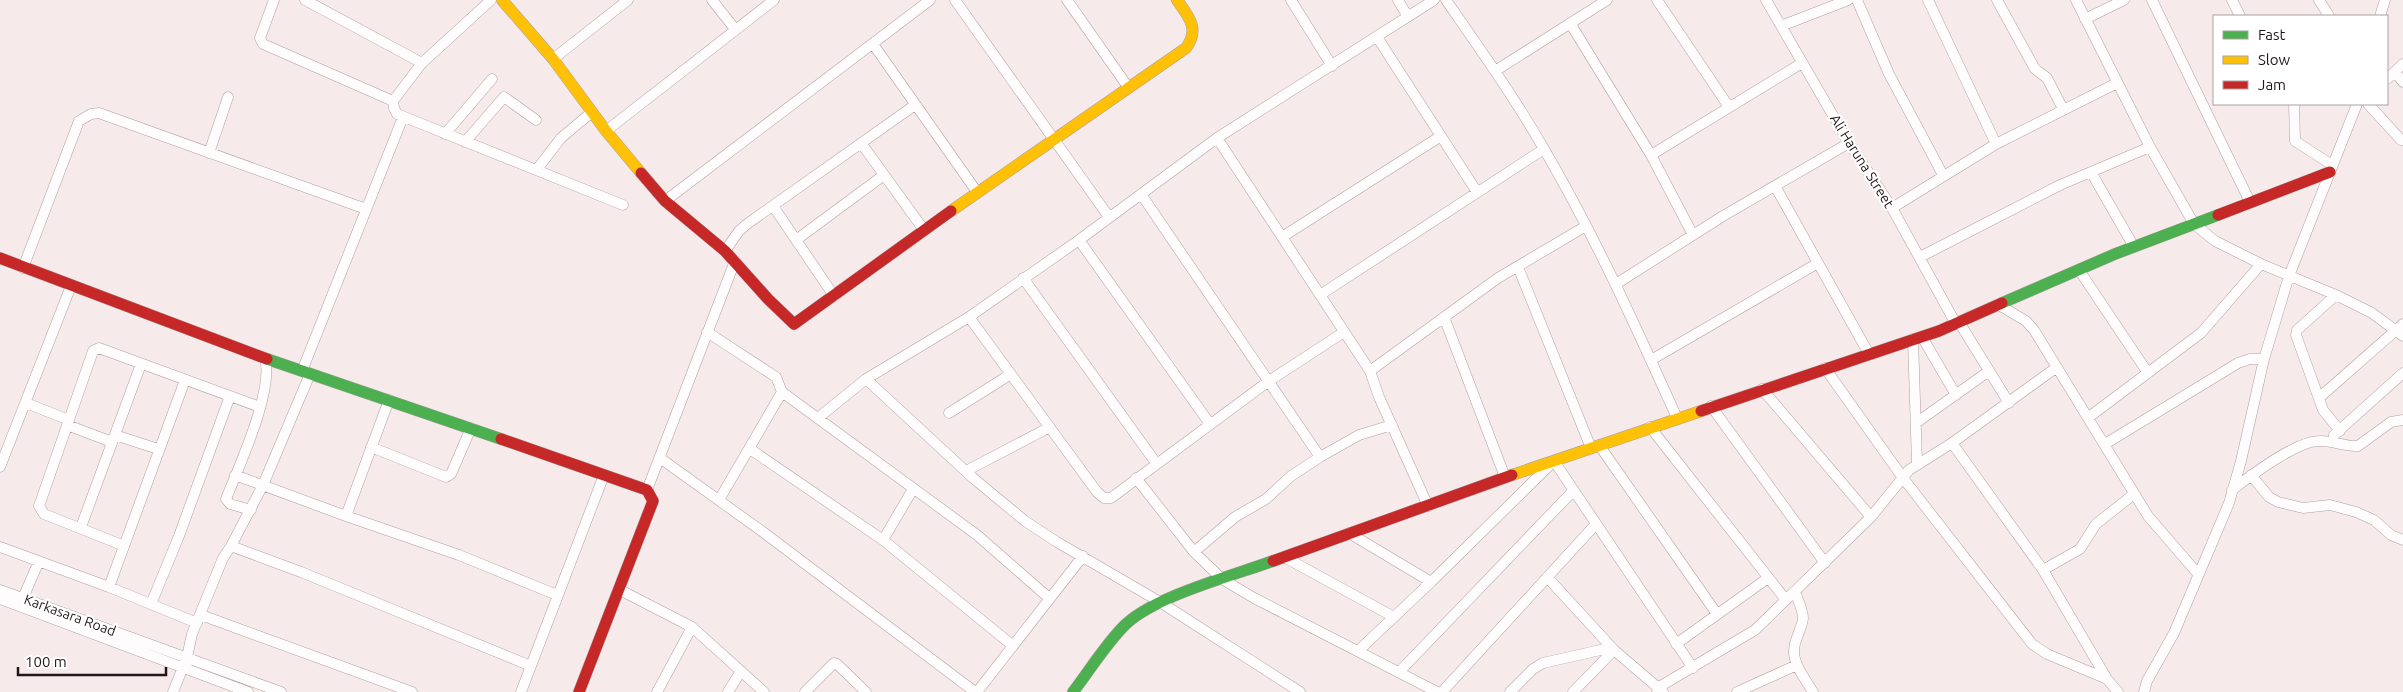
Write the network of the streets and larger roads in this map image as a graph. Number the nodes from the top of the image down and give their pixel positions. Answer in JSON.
{"nodes":[{"id":1,"x":274,"y":0,"type":"edge"},
{"id":2,"x":305,"y":0,"type":"edge"},
{"id":3,"x":491,"y":0,"type":"edge"},
{"id":4,"x":502,"y":0,"type":"edge"},
{"id":5,"x":628,"y":0,"type":"edge"},
{"id":6,"x":712,"y":0,"type":"edge"},
{"id":7,"x":774,"y":0,"type":"edge"},
{"id":8,"x":930,"y":0,"type":"edge"},
{"id":9,"x":955,"y":0,"type":"edge"},
{"id":10,"x":1067,"y":0,"type":"edge"},
{"id":11,"x":1177,"y":0,"type":"edge"},
{"id":12,"x":1291,"y":0,"type":"edge"},
{"id":13,"x":1398,"y":0,"type":"edge"},
{"id":14,"x":1434,"y":0,"type":"edge"},
{"id":15,"x":1446,"y":0,"type":"edge"},
{"id":16,"x":1606,"y":0,"type":"edge"},
{"id":17,"x":1657,"y":0,"type":"edge"},
{"id":18,"x":1766,"y":0,"type":"edge"},
{"id":19,"x":1848,"y":0,"type":"edge"},
{"id":20,"x":1858,"y":0,"type":"edge"},
{"id":21,"x":1928,"y":0,"type":"edge"},
{"id":22,"x":1997,"y":0,"type":"edge"},
{"id":23,"x":2076,"y":0,"type":"edge"},
{"id":24,"x":2124,"y":0,"type":"edge"},
{"id":25,"x":2152,"y":0,"type":"edge"},
{"id":26,"x":2232,"y":0,"type":"edge"},
{"id":27,"x":2319,"y":0,"type":"edge"},
{"id":28,"x":2385,"y":0,"type":"edge"},
{"id":29,"x":2240,"y":15,"type":"edge"},
{"id":30,"x":2328,"y":15,"type":"edge"},
{"id":31,"x":2380,"y":15,"type":"edge"},
{"id":32,"x":1408,"y":17,"type":"junction"},
{"id":33,"x":2085,"y":20,"type":"junction"},
{"id":34,"x":1570,"y":24,"type":"junction"},
{"id":35,"x":1781,"y":26,"type":"junction"},
{"id":36,"x":735,"y":29,"type":"junction"},
{"id":37,"x":1377,"y":37,"type":"junction"},
{"id":38,"x":873,"y":44,"type":"junction"},
{"id":39,"x":552,"y":59,"type":"junction"},
{"id":40,"x":422,"y":63,"type":"junction"},
{"id":41,"x":1802,"y":63,"type":"junction"},
{"id":42,"x":2403,"y":64,"type":"edge"},
{"id":43,"x":1332,"y":66,"type":"junction"},
{"id":44,"x":1495,"y":71,"type":"junction"},
{"id":45,"x":2391,"y":76,"type":"edge"},
{"id":46,"x":492,"y":78,"type":"dead end"},
{"id":47,"x":2403,"y":82,"type":"edge"},
{"id":48,"x":2117,"y":83,"type":"junction"},
{"id":49,"x":1128,"y":87,"type":"junction"},
{"id":50,"x":228,"y":97,"type":"dead end"},
{"id":51,"x":393,"y":101,"type":"junction"},
{"id":52,"x":915,"y":105,"type":"junction"},
{"id":53,"x":2294,"y":105,"type":"edge"},
{"id":54,"x":2357,"y":105,"type":"edge"},
{"id":55,"x":2369,"y":105,"type":"edge"},
{"id":56,"x":1729,"y":107,"type":"junction"},
{"id":57,"x":2063,"y":109,"type":"junction"},
{"id":58,"x":592,"y":112,"type":"junction"},
{"id":59,"x":403,"y":117,"type":"junction"},
{"id":60,"x":536,"y":120,"type":"dead end"},
{"id":61,"x":606,"y":131,"type":"junction"},
{"id":62,"x":446,"y":134,"type":"junction"},
{"id":63,"x":1441,"y":136,"type":"junction"},
{"id":64,"x":1053,"y":138,"type":"junction"},
{"id":65,"x":1217,"y":138,"type":"junction"},
{"id":66,"x":2403,"y":140,"type":"edge"},
{"id":67,"x":466,"y":142,"type":"junction"},
{"id":68,"x":861,"y":143,"type":"junction"},
{"id":69,"x":1849,"y":143,"type":"junction"},
{"id":70,"x":1996,"y":144,"type":"junction"},
{"id":71,"x":2150,"y":147,"type":"junction"},
{"id":72,"x":1544,"y":149,"type":"junction"},
{"id":73,"x":209,"y":153,"type":"junction"},
{"id":74,"x":1651,"y":155,"type":"junction"},
{"id":75,"x":538,"y":168,"type":"junction"},
{"id":76,"x":2331,"y":168,"type":"junction"},
{"id":77,"x":2091,"y":172,"type":"junction"},
{"id":78,"x":1943,"y":175,"type":"junction"},
{"id":79,"x":884,"y":176,"type":"junction"},
{"id":80,"x":1775,"y":186,"type":"junction"},
{"id":81,"x":977,"y":192,"type":"junction"},
{"id":82,"x":1478,"y":192,"type":"junction"},
{"id":83,"x":1141,"y":194,"type":"junction"},
{"id":84,"x":665,"y":201,"type":"junction"},
{"id":85,"x":2250,"y":202,"type":"junction"},
{"id":86,"x":623,"y":205,"type":"dead end"},
{"id":87,"x":773,"y":206,"type":"junction"},
{"id":88,"x":1892,"y":208,"type":"junction"},
{"id":89,"x":366,"y":209,"type":"junction"},
{"id":90,"x":1109,"y":217,"type":"junction"},
{"id":91,"x":2194,"y":224,"type":"junction"},
{"id":92,"x":1586,"y":226,"type":"junction"},
{"id":93,"x":924,"y":230,"type":"junction"},
{"id":94,"x":1693,"y":235,"type":"junction"},
{"id":95,"x":1282,"y":237,"type":"junction"},
{"id":96,"x":796,"y":240,"type":"junction"},
{"id":97,"x":1079,"y":240,"type":"junction"},
{"id":98,"x":2134,"y":247,"type":"junction"},
{"id":99,"x":725,"y":251,"type":"junction"},
{"id":100,"x":1920,"y":257,"type":"junction"},
{"id":101,"x":0,"y":258,"type":"edge"},
{"id":102,"x":735,"y":261,"type":"junction"},
{"id":103,"x":1818,"y":263,"type":"junction"},
{"id":104,"x":2261,"y":264,"type":"junction"},
{"id":105,"x":1518,"y":267,"type":"junction"},
{"id":106,"x":23,"y":268,"type":"junction"},
{"id":107,"x":2079,"y":270,"type":"junction"},
{"id":108,"x":2289,"y":276,"type":"junction"},
{"id":109,"x":1023,"y":278,"type":"junction"},
{"id":110,"x":1616,"y":284,"type":"junction"},
{"id":111,"x":71,"y":286,"type":"junction"},
{"id":112,"x":1320,"y":295,"type":"junction"},
{"id":113,"x":2336,"y":295,"type":"junction"},
{"id":114,"x":834,"y":296,"type":"junction"},
{"id":115,"x":2000,"y":305,"type":"junction"},
{"id":116,"x":968,"y":316,"type":"junction"},
{"id":117,"x":1444,"y":317,"type":"junction"},
{"id":118,"x":1958,"y":323,"type":"junction"},
{"id":119,"x":707,"y":332,"type":"junction"},
{"id":120,"x":1344,"y":332,"type":"junction"},
{"id":121,"x":2402,"y":332,"type":"edge"},
{"id":122,"x":1918,"y":338,"type":"junction"},
{"id":123,"x":1869,"y":354,"type":"junction"},
{"id":124,"x":265,"y":358,"type":"junction"},
{"id":125,"x":2264,"y":358,"type":"junction"},
{"id":126,"x":1651,"y":360,"type":"junction"},
{"id":127,"x":141,"y":364,"type":"junction"},
{"id":128,"x":2057,"y":367,"type":"junction"},
{"id":129,"x":1825,"y":368,"type":"junction"},
{"id":130,"x":1370,"y":371,"type":"junction"},
{"id":131,"x":1989,"y":371,"type":"junction"},
{"id":132,"x":306,"y":372,"type":"junction"},
{"id":133,"x":2403,"y":372,"type":"edge"},
{"id":134,"x":2148,"y":373,"type":"junction"},
{"id":135,"x":1011,"y":374,"type":"junction"},
{"id":136,"x":866,"y":379,"type":"junction"},
{"id":137,"x":185,"y":380,"type":"junction"},
{"id":138,"x":1270,"y":381,"type":"junction"},
{"id":139,"x":1762,"y":389,"type":"junction"},
{"id":140,"x":782,"y":392,"type":"junction"},
{"id":141,"x":1956,"y":395,"type":"junction"},
{"id":142,"x":230,"y":396,"type":"junction"},
{"id":143,"x":2320,"y":397,"type":"junction"},
{"id":144,"x":389,"y":400,"type":"junction"},
{"id":145,"x":2008,"y":402,"type":"junction"},
{"id":146,"x":26,"y":403,"type":"junction"},
{"id":147,"x":1710,"y":406,"type":"junction"},
{"id":148,"x":260,"y":407,"type":"junction"},
{"id":149,"x":950,"y":413,"type":"dead end"},
{"id":150,"x":818,"y":418,"type":"junction"},
{"id":151,"x":1677,"y":418,"type":"junction"},
{"id":152,"x":2089,"y":418,"type":"junction"},
{"id":153,"x":2403,"y":420,"type":"edge"},
{"id":154,"x":68,"y":423,"type":"junction"},
{"id":155,"x":1210,"y":424,"type":"junction"},
{"id":156,"x":1916,"y":424,"type":"junction"},
{"id":157,"x":1392,"y":426,"type":"junction"},
{"id":158,"x":471,"y":428,"type":"junction"},
{"id":159,"x":1050,"y":428,"type":"junction"},
{"id":160,"x":1650,"y":428,"type":"junction"},
{"id":161,"x":2340,"y":431,"type":"junction"},
{"id":162,"x":114,"y":438,"type":"junction"},
{"id":163,"x":2328,"y":441,"type":"junction"},
{"id":164,"x":1952,"y":443,"type":"junction"},
{"id":165,"x":2105,"y":444,"type":"junction"},
{"id":166,"x":371,"y":447,"type":"junction"},
{"id":167,"x":1595,"y":447,"type":"junction"},
{"id":168,"x":750,"y":448,"type":"junction"},
{"id":169,"x":158,"y":449,"type":"junction"},
{"id":170,"x":1320,"y":456,"type":"junction"},
{"id":171,"x":660,"y":458,"type":"junction"},
{"id":172,"x":1554,"y":462,"type":"junction"},
{"id":173,"x":1156,"y":463,"type":"junction"},
{"id":174,"x":1917,"y":463,"type":"junction"},
{"id":175,"x":0,"y":467,"type":"edge"},
{"id":176,"x":966,"y":471,"type":"junction"},
{"id":177,"x":235,"y":475,"type":"junction"},
{"id":178,"x":604,"y":475,"type":"junction"},
{"id":179,"x":2251,"y":475,"type":"junction"},
{"id":180,"x":1505,"y":477,"type":"junction"},
{"id":181,"x":1136,"y":478,"type":"junction"},
{"id":182,"x":1902,"y":478,"type":"junction"},
{"id":183,"x":263,"y":486,"type":"junction"},
{"id":184,"x":913,"y":489,"type":"junction"},
{"id":185,"x":647,"y":490,"type":"junction"},
{"id":186,"x":2232,"y":490,"type":"junction"},
{"id":187,"x":1574,"y":491,"type":"junction"},
{"id":188,"x":2134,"y":494,"type":"junction"},
{"id":189,"x":719,"y":500,"type":"junction"},
{"id":190,"x":1428,"y":506,"type":"junction"},
{"id":191,"x":251,"y":510,"type":"junction"},
{"id":192,"x":346,"y":516,"type":"junction"},
{"id":193,"x":1871,"y":517,"type":"junction"},
{"id":194,"x":1596,"y":524,"type":"junction"},
{"id":195,"x":81,"y":527,"type":"junction"},
{"id":196,"x":1350,"y":533,"type":"junction"},
{"id":197,"x":883,"y":540,"type":"junction"},
{"id":198,"x":2403,"y":540,"type":"edge"},
{"id":199,"x":122,"y":545,"type":"junction"},
{"id":200,"x":0,"y":546,"type":"edge"},
{"id":201,"x":231,"y":546,"type":"junction"},
{"id":202,"x":1194,"y":552,"type":"junction"},
{"id":203,"x":1083,"y":556,"type":"junction"},
{"id":204,"x":1284,"y":557,"type":"junction"},
{"id":205,"x":39,"y":561,"type":"junction"},
{"id":206,"x":1825,"y":563,"type":"junction"},
{"id":207,"x":2043,"y":570,"type":"junction"},
{"id":208,"x":2198,"y":574,"type":"junction"},
{"id":209,"x":1547,"y":577,"type":"junction"},
{"id":210,"x":1768,"y":578,"type":"junction"},
{"id":211,"x":1222,"y":579,"type":"junction"},
{"id":212,"x":1431,"y":582,"type":"junction"},
{"id":213,"x":109,"y":587,"type":"junction"},
{"id":214,"x":0,"y":590,"type":"edge"},
{"id":215,"x":620,"y":590,"type":"junction"},
{"id":216,"x":1795,"y":592,"type":"junction"},
{"id":217,"x":557,"y":596,"type":"junction"},
{"id":218,"x":23,"y":598,"type":"junction"},
{"id":219,"x":1049,"y":598,"type":"junction"},
{"id":220,"x":0,"y":599,"type":"edge"},
{"id":221,"x":1786,"y":600,"type":"junction"},
{"id":222,"x":1160,"y":602,"type":"junction"},
{"id":223,"x":151,"y":604,"type":"junction"},
{"id":224,"x":1718,"y":614,"type":"junction"},
{"id":225,"x":1394,"y":617,"type":"junction"},
{"id":226,"x":199,"y":619,"type":"junction"},
{"id":227,"x":692,"y":627,"type":"junction"},
{"id":228,"x":1676,"y":644,"type":"junction"},
{"id":229,"x":1012,"y":645,"type":"junction"},
{"id":230,"x":1358,"y":650,"type":"junction"},
{"id":231,"x":1614,"y":650,"type":"junction"},
{"id":232,"x":187,"y":657,"type":"junction"},
{"id":233,"x":1797,"y":665,"type":"junction"},
{"id":234,"x":531,"y":666,"type":"junction"},
{"id":235,"x":182,"y":667,"type":"junction"},
{"id":236,"x":1693,"y":668,"type":"junction"},
{"id":237,"x":741,"y":671,"type":"junction"},
{"id":238,"x":1400,"y":671,"type":"junction"},
{"id":239,"x":2107,"y":679,"type":"junction"},
{"id":240,"x":1659,"y":690,"type":"edge"},
{"id":241,"x":173,"y":692,"type":"edge"},
{"id":242,"x":248,"y":692,"type":"edge"},
{"id":243,"x":281,"y":692,"type":"edge"},
{"id":244,"x":412,"y":692,"type":"edge"},
{"id":245,"x":521,"y":692,"type":"edge"},
{"id":246,"x":579,"y":692,"type":"edge"},
{"id":247,"x":657,"y":692,"type":"edge"},
{"id":248,"x":728,"y":692,"type":"edge"},
{"id":249,"x":764,"y":692,"type":"edge"},
{"id":250,"x":804,"y":692,"type":"edge"},
{"id":251,"x":866,"y":692,"type":"edge"},
{"id":252,"x":976,"y":692,"type":"edge"},
{"id":253,"x":1074,"y":692,"type":"edge"},
{"id":254,"x":1300,"y":692,"type":"edge"},
{"id":255,"x":1437,"y":692,"type":"edge"},
{"id":256,"x":1442,"y":692,"type":"edge"},
{"id":257,"x":1510,"y":692,"type":"edge"},
{"id":258,"x":1573,"y":692,"type":"edge"},
{"id":259,"x":1737,"y":692,"type":"edge"},
{"id":260,"x":1813,"y":692,"type":"edge"},
{"id":261,"x":2118,"y":692,"type":"edge"},
{"id":262,"x":2144,"y":692,"type":"edge"}],
"edges":[{"from":1,"to":51,"type":"street"},
{"from":2,"to":40,"type":"street"},
{"from":3,"to":40,"type":"street"},
{"from":4,"to":39,"type":"street"},
{"from":5,"to":39,"type":"street"},
{"from":6,"to":36,"type":"street"},
{"from":7,"to":36,"type":"street"},
{"from":8,"to":38,"type":"street"},
{"from":9,"to":64,"type":"street"},
{"from":10,"to":49,"type":"street"},
{"from":11,"to":49,"type":"street"},
{"from":12,"to":43,"type":"street"},
{"from":13,"to":32,"type":"street"},
{"from":14,"to":32,"type":"street"},
{"from":15,"to":44,"type":"street"},
{"from":16,"to":34,"type":"street"},
{"from":17,"to":56,"type":"street"},
{"from":18,"to":35,"type":"street","name":"Ali Haruna Street"},
{"from":19,"to":35,"type":"street"},
{"from":20,"to":78,"type":"street"},
{"from":21,"to":70,"type":"street"},
{"from":22,"to":57,"type":"street"},
{"from":23,"to":33,"type":"street"},
{"from":24,"to":33,"type":"street"},
{"from":25,"to":85,"type":"street"},
{"from":26,"to":29,"type":"street"},
{"from":27,"to":30,"type":"street"},
{"from":28,"to":31,"type":"street"},
{"from":32,"to":37,"type":"street"},
{"from":33,"to":48,"type":"street"},
{"from":34,"to":44,"type":"street"},
{"from":34,"to":74,"type":"street"},
{"from":35,"to":41,"type":"street","name":"Ali Haruna Street"},
{"from":36,"to":61,"type":"street"},
{"from":37,"to":43,"type":"street"},
{"from":37,"to":63,"type":"street"},
{"from":38,"to":52,"type":"street"},
{"from":38,"to":84,"type":"street"},
{"from":39,"to":58,"type":"street"},
{"from":40,"to":51,"type":"street"},
{"from":41,"to":56,"type":"street"},
{"from":41,"to":69,"type":"street","name":"Ali Haruna Street"},
{"from":42,"to":45,"type":"street"},
{"from":43,"to":65,"type":"street"},
{"from":44,"to":72,"type":"street"},
{"from":45,"to":47,"type":"street"},
{"from":46,"to":62,"type":"street"},
{"from":48,"to":57,"type":"street"},
{"from":48,"to":71,"type":"street"},
{"from":49,"to":64,"type":"street"},
{"from":50,"to":73,"type":"street"},
{"from":51,"to":59,"type":"street"},
{"from":52,"to":68,"type":"street"},
{"from":52,"to":81,"type":"street"},
{"from":53,"to":76,"type":"street"},
{"from":54,"to":76,"type":"street"},
{"from":55,"to":66,"type":"street"},
{"from":56,"to":74,"type":"street"},
{"from":57,"to":70,"type":"street"},
{"from":58,"to":61,"type":"street"},
{"from":58,"to":75,"type":"street"},
{"from":59,"to":62,"type":"street"},
{"from":59,"to":89,"type":"street"},
{"from":60,"to":67,"type":"street"},
{"from":61,"to":84,"type":"street"},
{"from":62,"to":67,"type":"street"},
{"from":63,"to":82,"type":"street"},
{"from":63,"to":95,"type":"street"},
{"from":64,"to":81,"type":"street"},
{"from":64,"to":90,"type":"street"},
{"from":65,"to":83,"type":"street"},
{"from":65,"to":95,"type":"street"},
{"from":67,"to":75,"type":"street"},
{"from":68,"to":79,"type":"street"},
{"from":68,"to":87,"type":"street"},
{"from":69,"to":80,"type":"street"},
{"from":69,"to":88,"type":"street","name":"Ali Haruna Street"},
{"from":70,"to":78,"type":"street"},
{"from":71,"to":77,"type":"street"},
{"from":71,"to":91,"type":"street"},
{"from":72,"to":82,"type":"street"},
{"from":72,"to":92,"type":"street"},
{"from":73,"to":89,"type":"street"},
{"from":73,"to":106,"type":"street"},
{"from":74,"to":94,"type":"street"},
{"from":75,"to":86,"type":"street"},
{"from":76,"to":85,"type":"street"},
{"from":76,"to":108,"type":"street"},
{"from":77,"to":98,"type":"street"},
{"from":77,"to":100,"type":"street"},
{"from":78,"to":88,"type":"street"},
{"from":79,"to":93,"type":"street"},
{"from":79,"to":96,"type":"street"},
{"from":80,"to":94,"type":"street"},
{"from":80,"to":103,"type":"street"},
{"from":81,"to":93,"type":"street"},
{"from":82,"to":112,"type":"street"},
{"from":83,"to":90,"type":"street"},
{"from":83,"to":138,"type":"street"},
{"from":84,"to":99,"type":"street"},
{"from":85,"to":91,"type":"street"},
{"from":87,"to":96,"type":"street"},
{"from":87,"to":99,"type":"street"},
{"from":88,"to":100,"type":"street","name":"Ali Haruna Street"},
{"from":89,"to":132,"type":"street"},
{"from":90,"to":97,"type":"street"},
{"from":91,"to":98,"type":"street"},
{"from":91,"to":104,"type":"street"},
{"from":92,"to":105,"type":"street"},
{"from":92,"to":110,"type":"street"},
{"from":93,"to":114,"type":"street"},
{"from":94,"to":110,"type":"street"},
{"from":95,"to":112,"type":"street"},
{"from":96,"to":114,"type":"street"},
{"from":97,"to":109,"type":"street"},
{"from":97,"to":155,"type":"street"},
{"from":98,"to":107,"type":"street"},
{"from":99,"to":102,"type":"street"},
{"from":100,"to":118,"type":"street","name":"Ali Haruna Street"},
{"from":101,"to":106,"type":"street"},
{"from":102,"to":114,"type":"street"},
{"from":102,"to":119,"type":"street"},
{"from":103,"to":123,"type":"street"},
{"from":103,"to":126,"type":"street"},
{"from":104,"to":108,"type":"street"},
{"from":104,"to":134,"type":"street"},
{"from":105,"to":117,"type":"street"},
{"from":105,"to":167,"type":"street"},
{"from":106,"to":111,"type":"street"},
{"from":107,"to":115,"type":"street"},
{"from":107,"to":134,"type":"street"},
{"from":108,"to":113,"type":"street"},
{"from":108,"to":125,"type":"street"},
{"from":109,"to":116,"type":"street"},
{"from":109,"to":173,"type":"street"},
{"from":110,"to":126,"type":"street"},
{"from":111,"to":124,"type":"street"},
{"from":111,"to":146,"type":"street"},
{"from":112,"to":120,"type":"street"},
{"from":113,"to":121,"type":"street"},
{"from":113,"to":143,"type":"street"},
{"from":115,"to":118,"type":"street"},
{"from":115,"to":128,"type":"street"},
{"from":116,"to":135,"type":"street"},
{"from":116,"to":136,"type":"street"},
{"from":117,"to":130,"type":"street"},
{"from":117,"to":180,"type":"street"},
{"from":118,"to":122,"type":"street"},
{"from":118,"to":131,"type":"street","name":"Ali Haruna Street"},
{"from":119,"to":140,"type":"street"},
{"from":119,"to":171,"type":"street"},
{"from":120,"to":130,"type":"street"},
{"from":120,"to":138,"type":"street"},
{"from":121,"to":143,"type":"street"},
{"from":122,"to":123,"type":"street"},
{"from":122,"to":141,"type":"street"},
{"from":122,"to":156,"type":"street"},
{"from":123,"to":129,"type":"street"},
{"from":124,"to":132,"type":"street"},
{"from":124,"to":148,"type":"street"},
{"from":125,"to":165,"type":"street"},
{"from":125,"to":186,"type":"street"},
{"from":126,"to":151,"type":"street"},
{"from":127,"to":137,"type":"street"},
{"from":127,"to":154,"type":"street"},
{"from":127,"to":162,"type":"street"},
{"from":128,"to":145,"type":"street"},
{"from":128,"to":152,"type":"street"},
{"from":129,"to":139,"type":"street"},
{"from":129,"to":182,"type":"street"},
{"from":130,"to":157,"type":"street"},
{"from":131,"to":141,"type":"street"},
{"from":131,"to":145,"type":"street","name":"Ali Haruna Street"},
{"from":132,"to":144,"type":"street"},
{"from":132,"to":183,"type":"street"},
{"from":133,"to":161,"type":"street"},
{"from":134,"to":152,"type":"street"},
{"from":135,"to":149,"type":"street"},
{"from":135,"to":159,"type":"street"},
{"from":136,"to":150,"type":"street"},
{"from":136,"to":176,"type":"street"},
{"from":137,"to":142,"type":"street"},
{"from":137,"to":169,"type":"street"},
{"from":138,"to":155,"type":"street"},
{"from":138,"to":170,"type":"street"},
{"from":139,"to":147,"type":"street"},
{"from":139,"to":193,"type":"street"},
{"from":140,"to":150,"type":"street"},
{"from":140,"to":168,"type":"street"},
{"from":141,"to":156,"type":"street"},
{"from":142,"to":148,"type":"street"},
{"from":142,"to":223,"type":"street"},
{"from":143,"to":161,"type":"street"},
{"from":144,"to":158,"type":"street"},
{"from":144,"to":166,"type":"street"},
{"from":145,"to":164,"type":"street"},
{"from":146,"to":154,"type":"street"},
{"from":146,"to":175,"type":"street"},
{"from":147,"to":151,"type":"street"},
{"from":147,"to":206,"type":"street"},
{"from":148,"to":177,"type":"street"},
{"from":150,"to":184,"type":"street"},
{"from":151,"to":160,"type":"street"},
{"from":152,"to":165,"type":"street"},
{"from":153,"to":163,"type":"street"},
{"from":154,"to":162,"type":"street"},
{"from":154,"to":195,"type":"street"},
{"from":155,"to":173,"type":"street"},
{"from":156,"to":174,"type":"street"},
{"from":157,"to":170,"type":"street"},
{"from":157,"to":190,"type":"street"},
{"from":158,"to":166,"type":"street"},
{"from":158,"to":178,"type":"street"},
{"from":159,"to":176,"type":"street"},
{"from":159,"to":181,"type":"street"},
{"from":160,"to":167,"type":"street"},
{"from":160,"to":210,"type":"street"},
{"from":161,"to":163,"type":"street"},
{"from":162,"to":169,"type":"street"},
{"from":162,"to":195,"type":"street"},
{"from":163,"to":179,"type":"street"},
{"from":164,"to":174,"type":"street"},
{"from":164,"to":207,"type":"street"},
{"from":165,"to":188,"type":"street"},
{"from":166,"to":192,"type":"street"},
{"from":167,"to":172,"type":"street"},
{"from":167,"to":224,"type":"street"},
{"from":168,"to":189,"type":"street"},
{"from":168,"to":197,"type":"street"},
{"from":169,"to":199,"type":"street"},
{"from":170,"to":202,"type":"street"},
{"from":171,"to":185,"type":"street"},
{"from":171,"to":189,"type":"street"},
{"from":172,"to":180,"type":"street"},
{"from":172,"to":187,"type":"street"},
{"from":172,"to":212,"type":"street"},
{"from":173,"to":181,"type":"street"},
{"from":174,"to":182,"type":"street"},
{"from":176,"to":203,"type":"street"},
{"from":177,"to":183,"type":"street"},
{"from":177,"to":191,"type":"street"},
{"from":178,"to":185,"type":"street"},
{"from":178,"to":217,"type":"street"},
{"from":179,"to":186,"type":"street"},
{"from":179,"to":198,"type":"street"},
{"from":180,"to":190,"type":"street"},
{"from":181,"to":202,"type":"street"},
{"from":182,"to":193,"type":"street"},
{"from":182,"to":239,"type":"street"},
{"from":183,"to":191,"type":"street"},
{"from":183,"to":192,"type":"street"},
{"from":184,"to":197,"type":"street"},
{"from":184,"to":219,"type":"street"},
{"from":185,"to":215,"type":"street"},
{"from":186,"to":208,"type":"street"},
{"from":187,"to":194,"type":"street"},
{"from":187,"to":238,"type":"street"},
{"from":188,"to":207,"type":"street"},
{"from":188,"to":208,"type":"street"},
{"from":189,"to":252,"type":"street"},
{"from":190,"to":196,"type":"street"},
{"from":191,"to":201,"type":"street"},
{"from":192,"to":217,"type":"street"},
{"from":193,"to":206,"type":"street"},
{"from":194,"to":209,"type":"street"},
{"from":194,"to":228,"type":"street"},
{"from":195,"to":199,"type":"street"},
{"from":196,"to":204,"type":"street"},
{"from":196,"to":212,"type":"street"},
{"from":197,"to":229,"type":"street"},
{"from":199,"to":213,"type":"street"},
{"from":200,"to":205,"type":"street"},
{"from":201,"to":226,"type":"street"},
{"from":201,"to":234,"type":"street"},
{"from":202,"to":211,"type":"street"},
{"from":203,"to":219,"type":"street"},
{"from":203,"to":222,"type":"street"},
{"from":204,"to":211,"type":"street"},
{"from":204,"to":225,"type":"street"},
{"from":205,"to":213,"type":"street"},
{"from":205,"to":218,"type":"street"},
{"from":206,"to":216,"type":"street"},
{"from":207,"to":239,"type":"street"},
{"from":208,"to":262,"type":"street"},
{"from":209,"to":231,"type":"street"},
{"from":209,"to":256,"type":"street"},
{"from":210,"to":221,"type":"street"},
{"from":210,"to":224,"type":"street"},
{"from":211,"to":222,"type":"street"},
{"from":211,"to":230,"type":"street"},
{"from":212,"to":225,"type":"street"},
{"from":213,"to":223,"type":"street"},
{"from":214,"to":218,"type":"street","name":"Karkasara Road"},
{"from":215,"to":227,"type":"street"},
{"from":215,"to":246,"type":"street"},
{"from":216,"to":221,"type":"street"},
{"from":216,"to":233,"type":"street"},
{"from":217,"to":234,"type":"street"},
{"from":218,"to":232,"type":"street","name":"Karkasara Road"},
{"from":219,"to":229,"type":"street"},
{"from":220,"to":235,"type":"street","name":"Karkasara Road"},
{"from":221,"to":236,"type":"street"},
{"from":222,"to":253,"type":"street"},
{"from":222,"to":254,"type":"street"},
{"from":223,"to":226,"type":"street"},
{"from":224,"to":228,"type":"street"},
{"from":225,"to":230,"type":"street"},
{"from":226,"to":232,"type":"street"},
{"from":226,"to":244,"type":"street"},
{"from":227,"to":237,"type":"street"},
{"from":227,"to":247,"type":"street"},
{"from":228,"to":236,"type":"street"},
{"from":229,"to":252,"type":"street"},
{"from":230,"to":238,"type":"street"},
{"from":231,"to":240,"type":"street"},
{"from":231,"to":257,"type":"street"},
{"from":231,"to":258,"type":"street"},
{"from":232,"to":235,"type":"street"},
{"from":232,"to":243,"type":"street","name":"Karkasara Road"},
{"from":233,"to":259,"type":"street"},
{"from":233,"to":260,"type":"street"},
{"from":234,"to":245,"type":"street"},
{"from":235,"to":241,"type":"street"},
{"from":235,"to":242,"type":"street","name":"Karkasara Road"},
{"from":236,"to":240,"type":"street"},
{"from":237,"to":248,"type":"street"},
{"from":237,"to":249,"type":"street"},
{"from":238,"to":255,"type":"street"},
{"from":239,"to":261,"type":"street"},
{"from":250,"to":251,"type":"street"}]}
